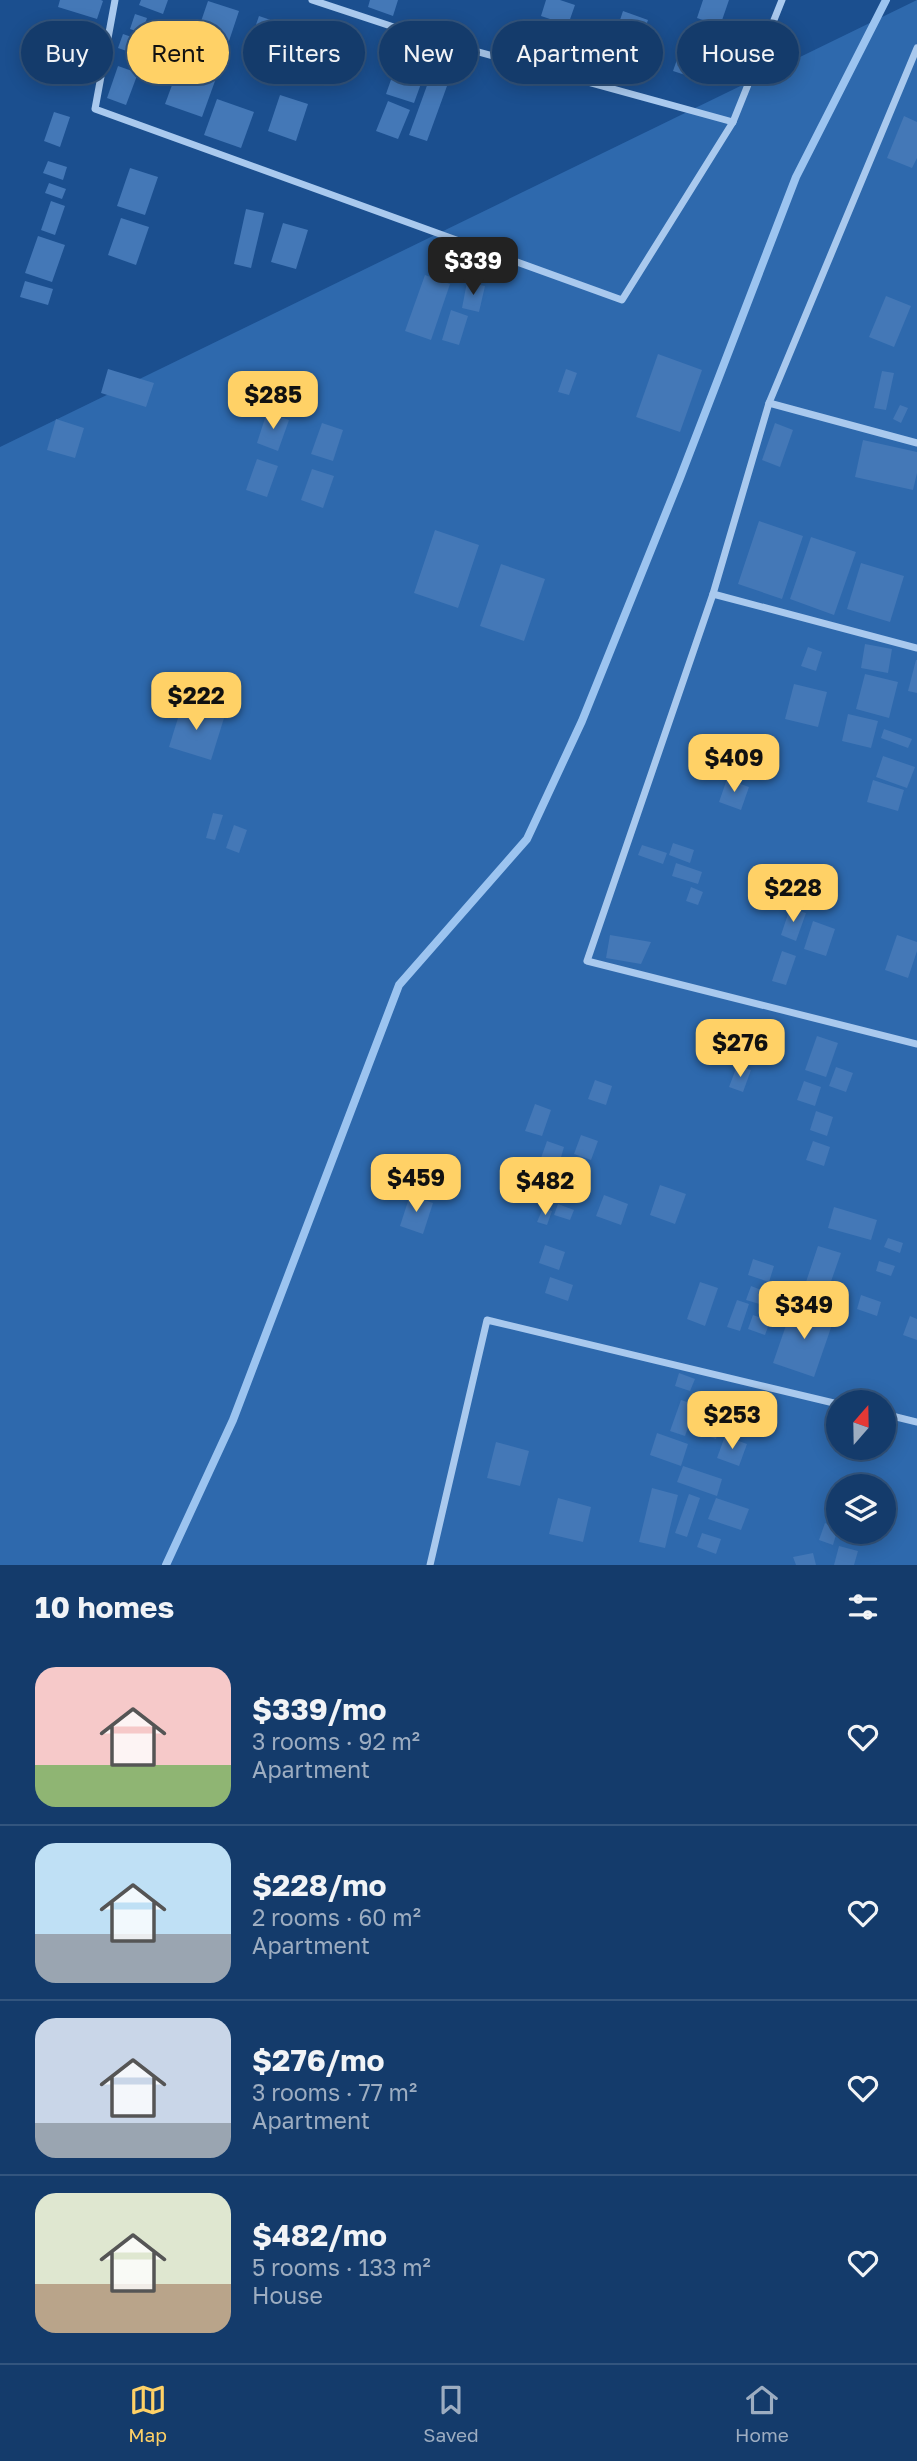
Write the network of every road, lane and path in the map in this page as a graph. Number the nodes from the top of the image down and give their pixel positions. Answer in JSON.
{"nodes":[{"id":1,"x":115,"y":0,"type":"edge"},
{"id":2,"x":312,"y":0,"type":"edge"},
{"id":3,"x":782,"y":0,"type":"edge"},
{"id":4,"x":917,"y":48,"type":"edge"},
{"id":5,"x":733,"y":122,"type":"junction"},
{"id":6,"x":769,"y":403,"type":"junction"},
{"id":7,"x":917,"y":443,"type":"edge"},
{"id":8,"x":713,"y":594,"type":"junction"},
{"id":9,"x":917,"y":648,"type":"edge"},
{"id":10,"x":917,"y":1044,"type":"edge"},
{"id":11,"x":826,"y":1401,"type":"edge"},
{"id":12,"x":896,"y":1417,"type":"edge"},
{"id":13,"x":917,"y":1422,"type":"edge"},
{"id":14,"x":430,"y":1565,"type":"edge"}],
"edges":[{"from":1,"to":5,"type":"street"},
{"from":2,"to":5,"type":"street"},
{"from":3,"to":5,"type":"street"},
{"from":4,"to":6,"type":"street"},
{"from":6,"to":7,"type":"street"},
{"from":6,"to":8,"type":"street"},
{"from":8,"to":9,"type":"street"},
{"from":8,"to":10,"type":"street"},
{"from":11,"to":14,"type":"street"},
{"from":12,"to":13,"type":"street"}]}
